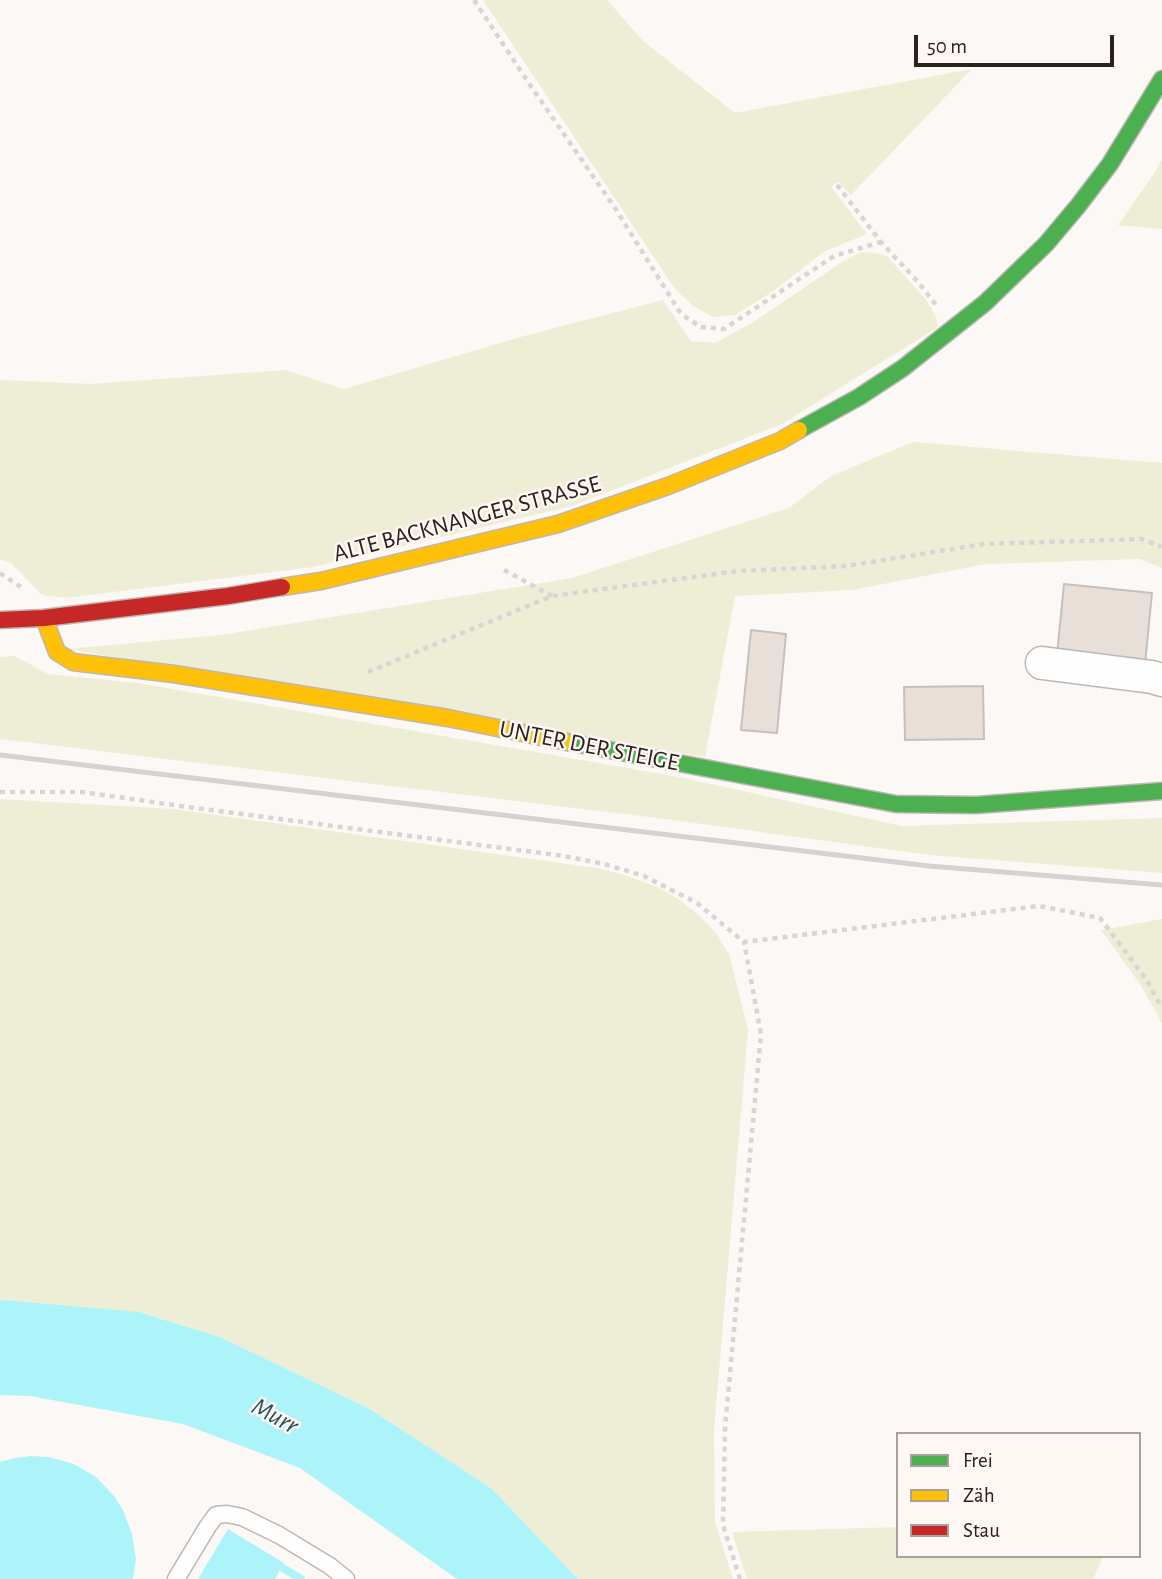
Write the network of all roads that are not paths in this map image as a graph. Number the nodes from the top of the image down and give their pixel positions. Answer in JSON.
{"nodes":[{"id":1,"x":1162,"y":79,"type":"edge"},
{"id":2,"x":44,"y":618,"type":"junction"},
{"id":3,"x":0,"y":620,"type":"edge"},
{"id":4,"x":1042,"y":663,"type":"dead end"},
{"id":5,"x":1162,"y":680,"type":"edge"},
{"id":6,"x":1162,"y":791,"type":"edge"},
{"id":7,"x":176,"y":1579,"type":"edge"},
{"id":8,"x":346,"y":1579,"type":"edge"}],
"edges":[{"from":1,"to":2,"type":"street","name":"ALTE BACKNANGER STRASSE"},
{"from":2,"to":3,"type":"street","name":"ALTE BACKNANGER STRASSE"},
{"from":2,"to":6,"type":"street","name":"UNTER DER STEIGE"},
{"from":4,"to":5,"type":"street"},
{"from":7,"to":8,"type":"lane"}]}
